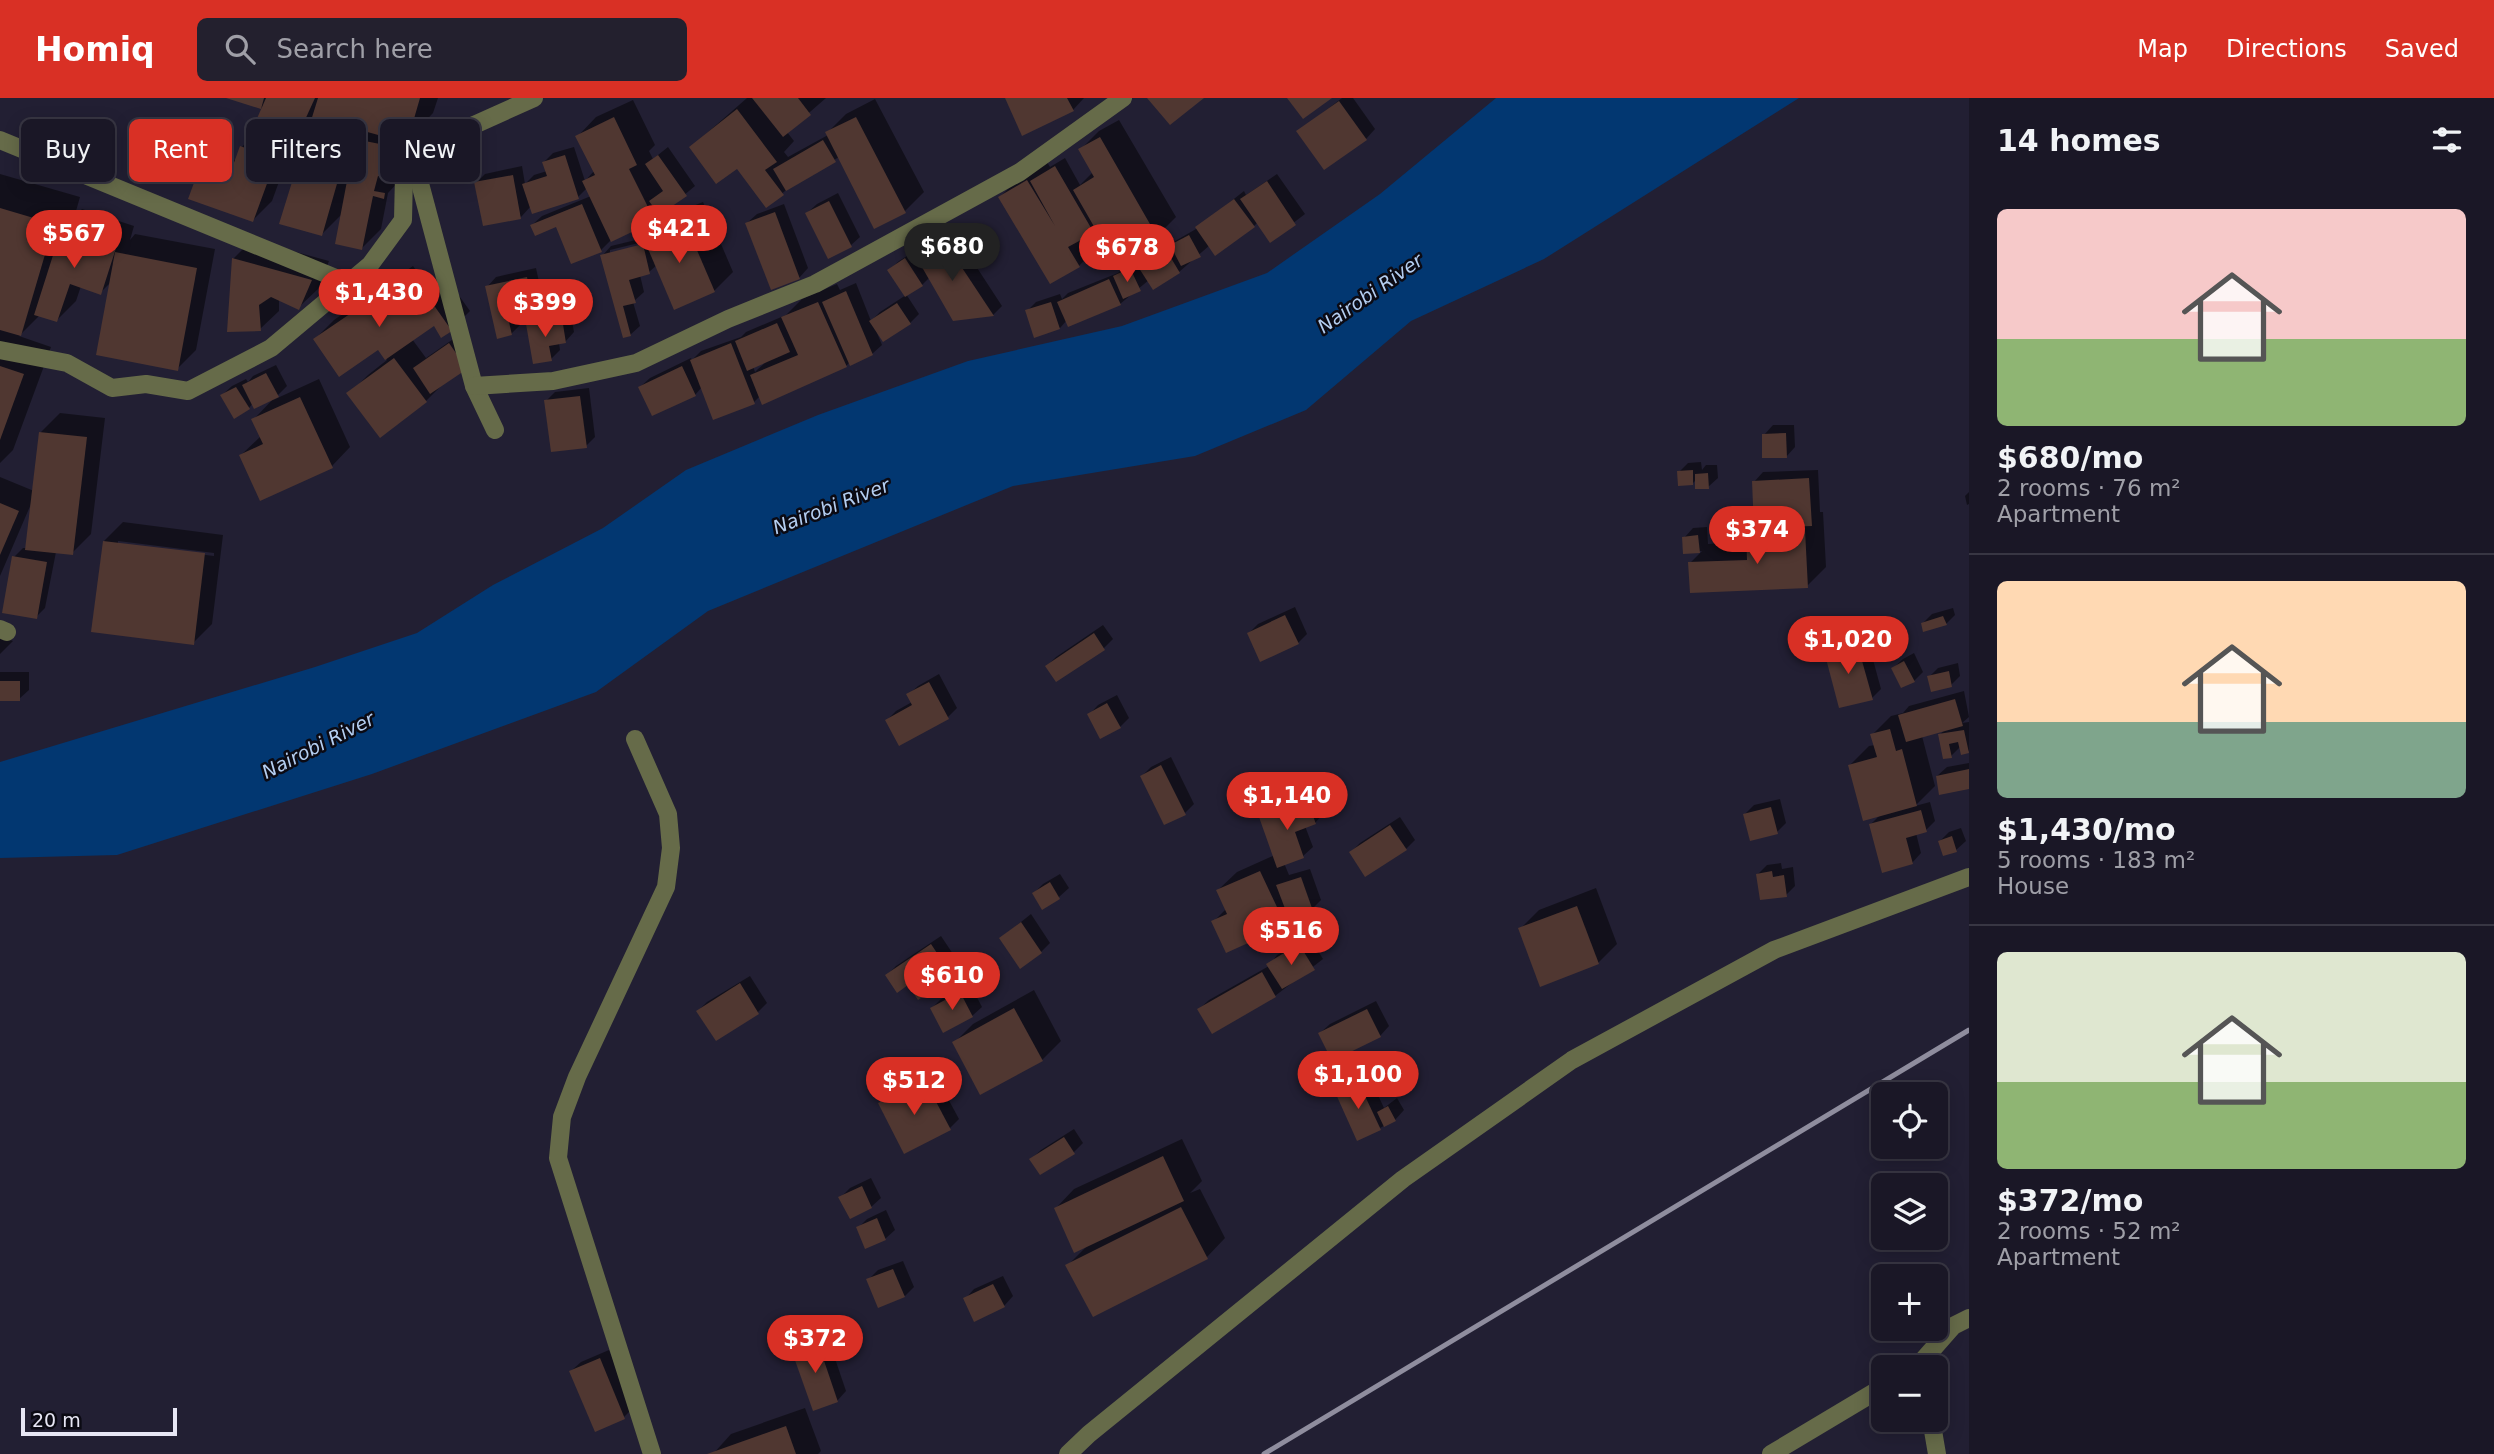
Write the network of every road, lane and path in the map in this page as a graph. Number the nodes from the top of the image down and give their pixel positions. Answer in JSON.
{"nodes":[{"id":1,"x":1123,"y":98,"type":"edge"},
{"id":2,"x":520,"y":100,"type":"edge"},
{"id":3,"x":480,"y":120,"type":"edge"},
{"id":4,"x":0,"y":140,"type":"edge"},
{"id":5,"x":404,"y":182,"type":"edge"},
{"id":6,"x":420,"y":182,"type":"edge"},
{"id":7,"x":348,"y":283,"type":"junction"},
{"id":8,"x":0,"y":350,"type":"edge"},
{"id":9,"x":474,"y":386,"type":"junction"},
{"id":10,"x":495,"y":430,"type":"dead end"},
{"id":11,"x":635,"y":740,"type":"dead end"},
{"id":12,"x":1969,"y":877,"type":"edge"},
{"id":13,"x":1969,"y":1318,"type":"edge"},
{"id":14,"x":1929,"y":1355,"type":"edge"},
{"id":15,"x":1871,"y":1394,"type":"edge"},
{"id":16,"x":1933,"y":1432,"type":"edge"},
{"id":17,"x":652,"y":1454,"type":"edge"},
{"id":18,"x":1068,"y":1454,"type":"edge"},
{"id":19,"x":1771,"y":1454,"type":"edge"},
{"id":20,"x":1937,"y":1454,"type":"edge"}],
"edges":[{"from":1,"to":9,"type":"street"},
{"from":2,"to":3,"type":"street"},
{"from":4,"to":7,"type":"street"},
{"from":5,"to":7,"type":"street"},
{"from":6,"to":9,"type":"street"},
{"from":7,"to":8,"type":"street"},
{"from":9,"to":10,"type":"street"},
{"from":11,"to":17,"type":"street"},
{"from":12,"to":18,"type":"street"},
{"from":13,"to":14,"type":"street"},
{"from":15,"to":19,"type":"street"},
{"from":16,"to":20,"type":"street"}]}
